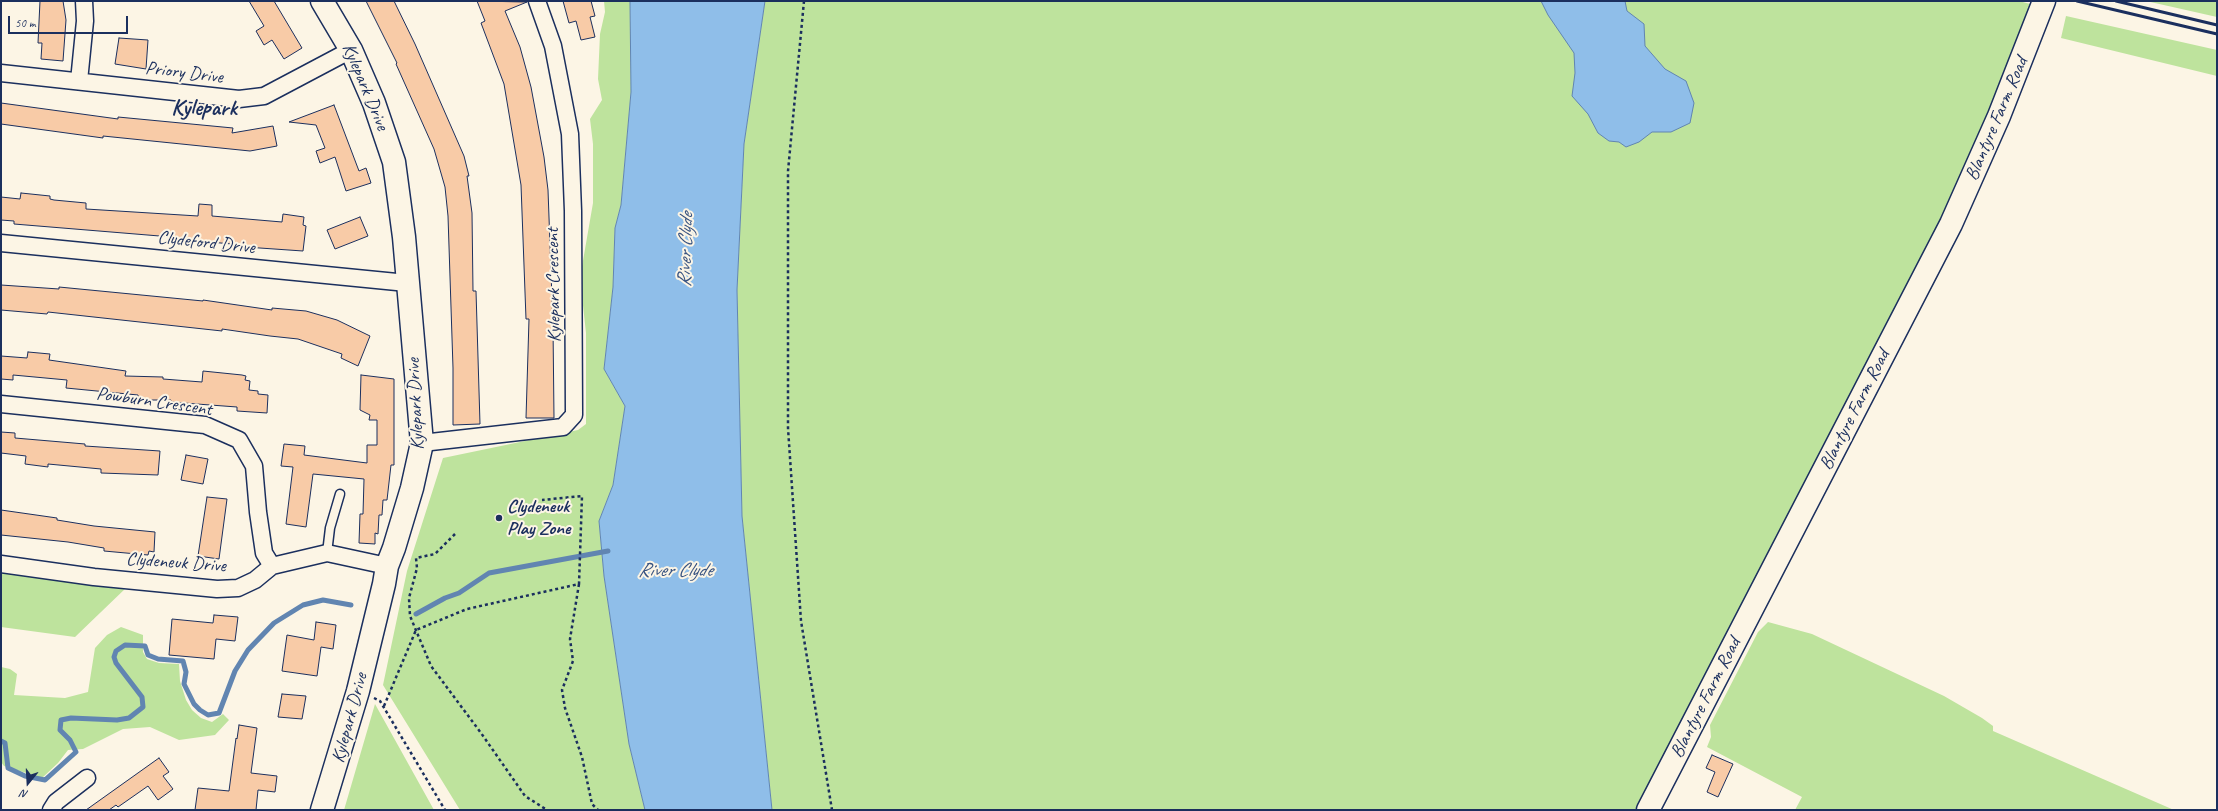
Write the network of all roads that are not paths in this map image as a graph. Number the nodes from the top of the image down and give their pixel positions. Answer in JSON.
{"nodes":[{"id":1,"x":84,"y":1,"type":"edge"},
{"id":2,"x":322,"y":1,"type":"edge"},
{"id":3,"x":537,"y":1,"type":"edge"},
{"id":4,"x":2044,"y":1,"type":"edge"},
{"id":5,"x":351,"y":50,"type":"junction"},
{"id":6,"x":1,"y":72,"type":"edge"},
{"id":7,"x":79,"y":81,"type":"junction"},
{"id":8,"x":1,"y":243,"type":"edge"},
{"id":9,"x":407,"y":283,"type":"junction"},
{"id":10,"x":1,"y":404,"type":"edge"},
{"id":11,"x":422,"y":443,"type":"junction"},
{"id":12,"x":340,"y":494,"type":"dead end"},
{"id":13,"x":327,"y":553,"type":"junction"},
{"id":14,"x":1,"y":564,"type":"edge"},
{"id":15,"x":272,"y":566,"type":"junction"},
{"id":16,"x":387,"y":566,"type":"junction"},
{"id":17,"x":86,"y":778,"type":"dead end"},
{"id":18,"x":50,"y":810,"type":"edge"},
{"id":19,"x":322,"y":810,"type":"edge"},
{"id":20,"x":1648,"y":810,"type":"edge"}],
"edges":[{"from":1,"to":7,"type":"street"},
{"from":2,"to":5,"type":"main road","name":"Kylepark Drive"},
{"from":3,"to":11,"type":"street","name":"Kylepark Crescent"},
{"from":4,"to":20,"type":"main road","name":"Blantyre Farm Road"},
{"from":5,"to":7,"type":"street","name":"Priory Drive"},
{"from":5,"to":9,"type":"main road","name":"Kylepark Drive"},
{"from":6,"to":7,"type":"street","name":"Priory Drive"},
{"from":8,"to":9,"type":"street","name":"Clydeford Drive"},
{"from":9,"to":11,"type":"main road","name":"Kylepark Drive"},
{"from":10,"to":15,"type":"street","name":"Powburn Crescent"},
{"from":11,"to":16,"type":"main road","name":"Kylepark Drive"},
{"from":12,"to":13,"type":"lane"},
{"from":13,"to":15,"type":"street","name":"Clydeneuk Drive"},
{"from":13,"to":16,"type":"street","name":"Clydeneuk Drive"},
{"from":14,"to":15,"type":"street","name":"Clydeneuk Drive"},
{"from":16,"to":19,"type":"main road","name":"Kylepark Drive"},
{"from":17,"to":18,"type":"street"}]}
